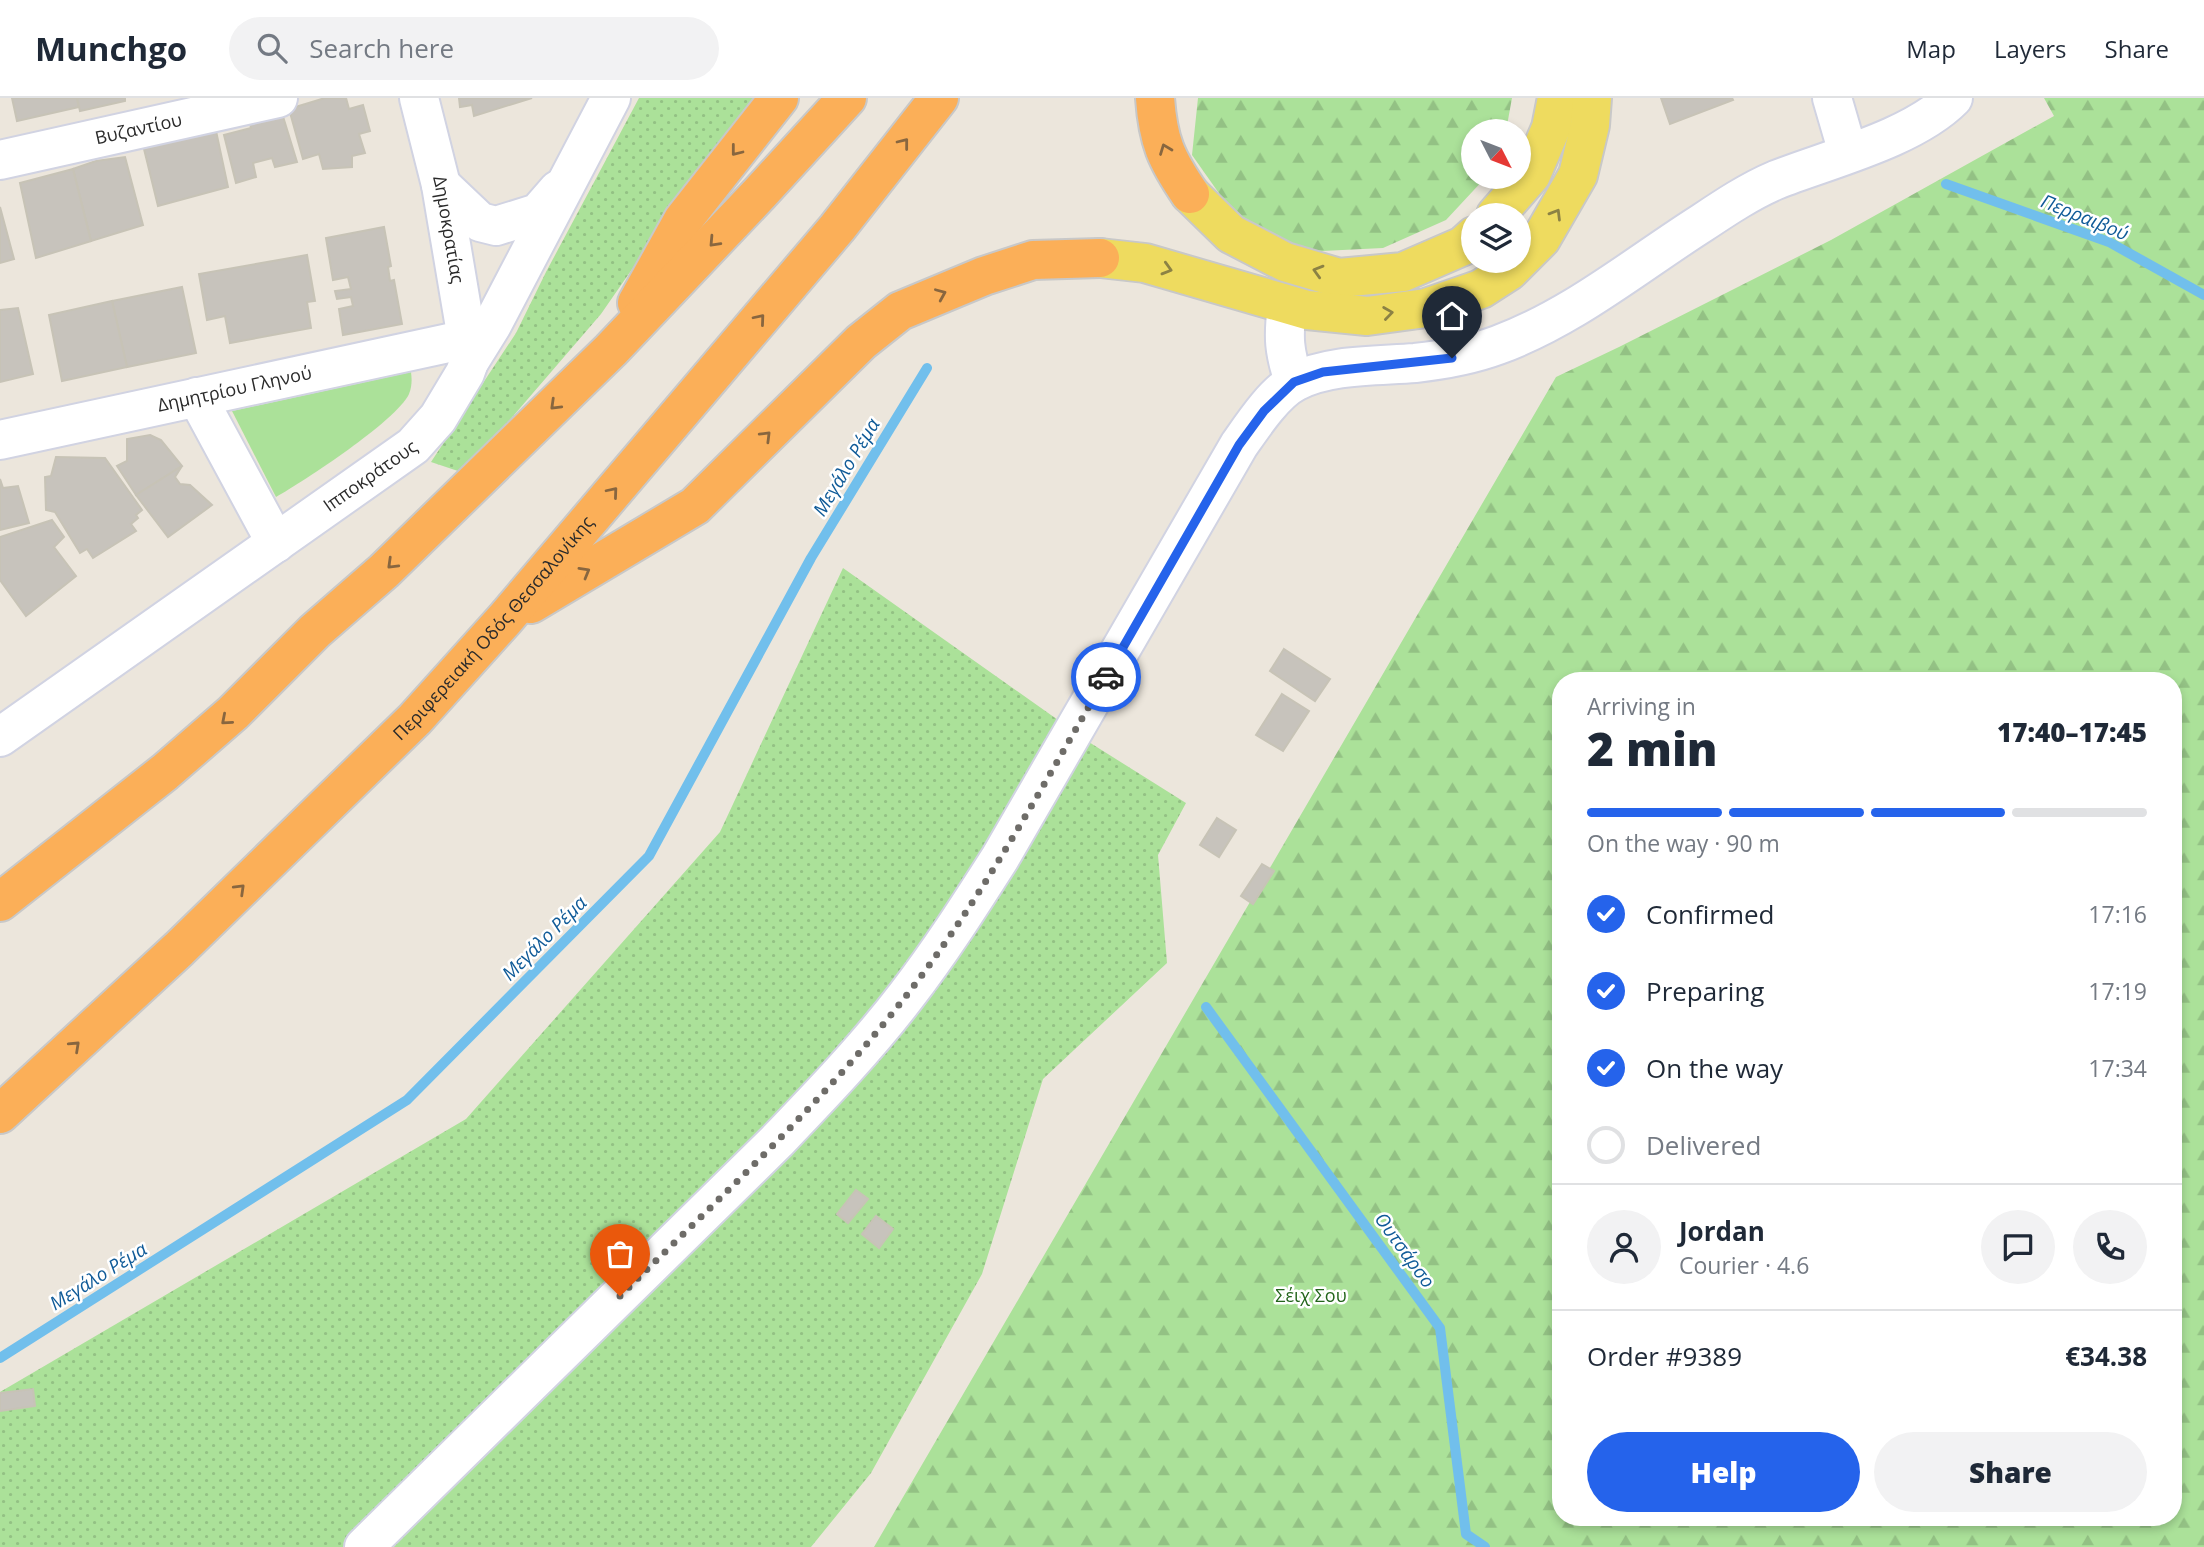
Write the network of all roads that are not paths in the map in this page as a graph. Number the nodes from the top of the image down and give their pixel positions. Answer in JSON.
{"nodes":[{"id":1,"x":278,"y":98,"type":"edge"},
{"id":2,"x":419,"y":98,"type":"edge"},
{"id":3,"x":611,"y":98,"type":"edge"},
{"id":4,"x":779,"y":98,"type":"edge"},
{"id":5,"x":847,"y":98,"type":"edge"},
{"id":6,"x":939,"y":98,"type":"edge"},
{"id":7,"x":1155,"y":98,"type":"edge"},
{"id":8,"x":1556,"y":98,"type":"edge"},
{"id":9,"x":1592,"y":98,"type":"edge"},
{"id":10,"x":1832,"y":98,"type":"edge"},
{"id":11,"x":1952,"y":98,"type":"edge"},
{"id":12,"x":1848,"y":153,"type":"junction"},
{"id":13,"x":0,"y":159,"type":"edge"},
{"id":14,"x":575,"y":171,"type":"junction"},
{"id":15,"x":441,"y":185,"type":"junction"},
{"id":16,"x":1190,"y":194,"type":"joint"},
{"id":17,"x":1506,"y":203,"type":"edge"},
{"id":18,"x":1461,"y":247,"type":"edge"},
{"id":19,"x":1100,"y":258,"type":"joint"},
{"id":20,"x":1287,"y":305,"type":"junction"},
{"id":21,"x":468,"y":350,"type":"junction"},
{"id":22,"x":611,"y":350,"type":"junction"},
{"id":23,"x":1294,"y":382,"type":"junction"},
{"id":24,"x":197,"y":397,"type":"junction"},
{"id":25,"x":0,"y":440,"type":"edge"},
{"id":26,"x":276,"y":543,"type":"junction"},
{"id":27,"x":505,"y":619,"type":"junction"},
{"id":28,"x":0,"y":737,"type":"edge"},
{"id":29,"x":0,"y":902,"type":"edge"},
{"id":30,"x":0,"y":1114,"type":"edge"},
{"id":31,"x":363,"y":1547,"type":"edge"}],
"edges":[{"from":1,"to":13,"type":"street","name":"Βυζαντίου"},
{"from":2,"to":15,"type":"street","name":"Δημοκρατίας"},
{"from":3,"to":14,"type":"street","name":"Ιπποκράτους"},
{"from":4,"to":22,"type":"highway","one_way":true},
{"from":5,"to":22,"type":"highway","one_way":true},
{"from":27,"to":6,"type":"highway","name":"Περιφερειακή Οδός Θεσσαλονίκης","one_way":true},
{"from":16,"to":7,"type":"highway","one_way":true},
{"from":8,"to":17,"type":"main road"},
{"from":20,"to":9,"type":"main road","one_way":true},
{"from":10,"to":12,"type":"street"},
{"from":11,"to":12,"type":"street"},
{"from":12,"to":23,"type":"street"},
{"from":14,"to":15,"type":"street"},
{"from":14,"to":21,"type":"street","name":"Ιπποκράτους"},
{"from":15,"to":21,"type":"street","name":"Δημοκρατίας"},
{"from":18,"to":16,"type":"main road","one_way":true},
{"from":19,"to":20,"type":"main road","one_way":true},
{"from":27,"to":19,"type":"highway","one_way":true},
{"from":20,"to":23,"type":"street"},
{"from":21,"to":24,"type":"street","name":"Δημητρίου Γληνού"},
{"from":21,"to":26,"type":"street","name":"Ιπποκράτους"},
{"from":22,"to":29,"type":"highway","one_way":true},
{"from":23,"to":31,"type":"street"},
{"from":24,"to":25,"type":"street","name":"Δημητρίου Γληνού"},
{"from":24,"to":26,"type":"street"},
{"from":26,"to":28,"type":"street","name":"Ιπποκράτους"},
{"from":30,"to":27,"type":"highway","name":"Περιφερειακή Οδός Θεσσαλονίκης","one_way":true}]}
